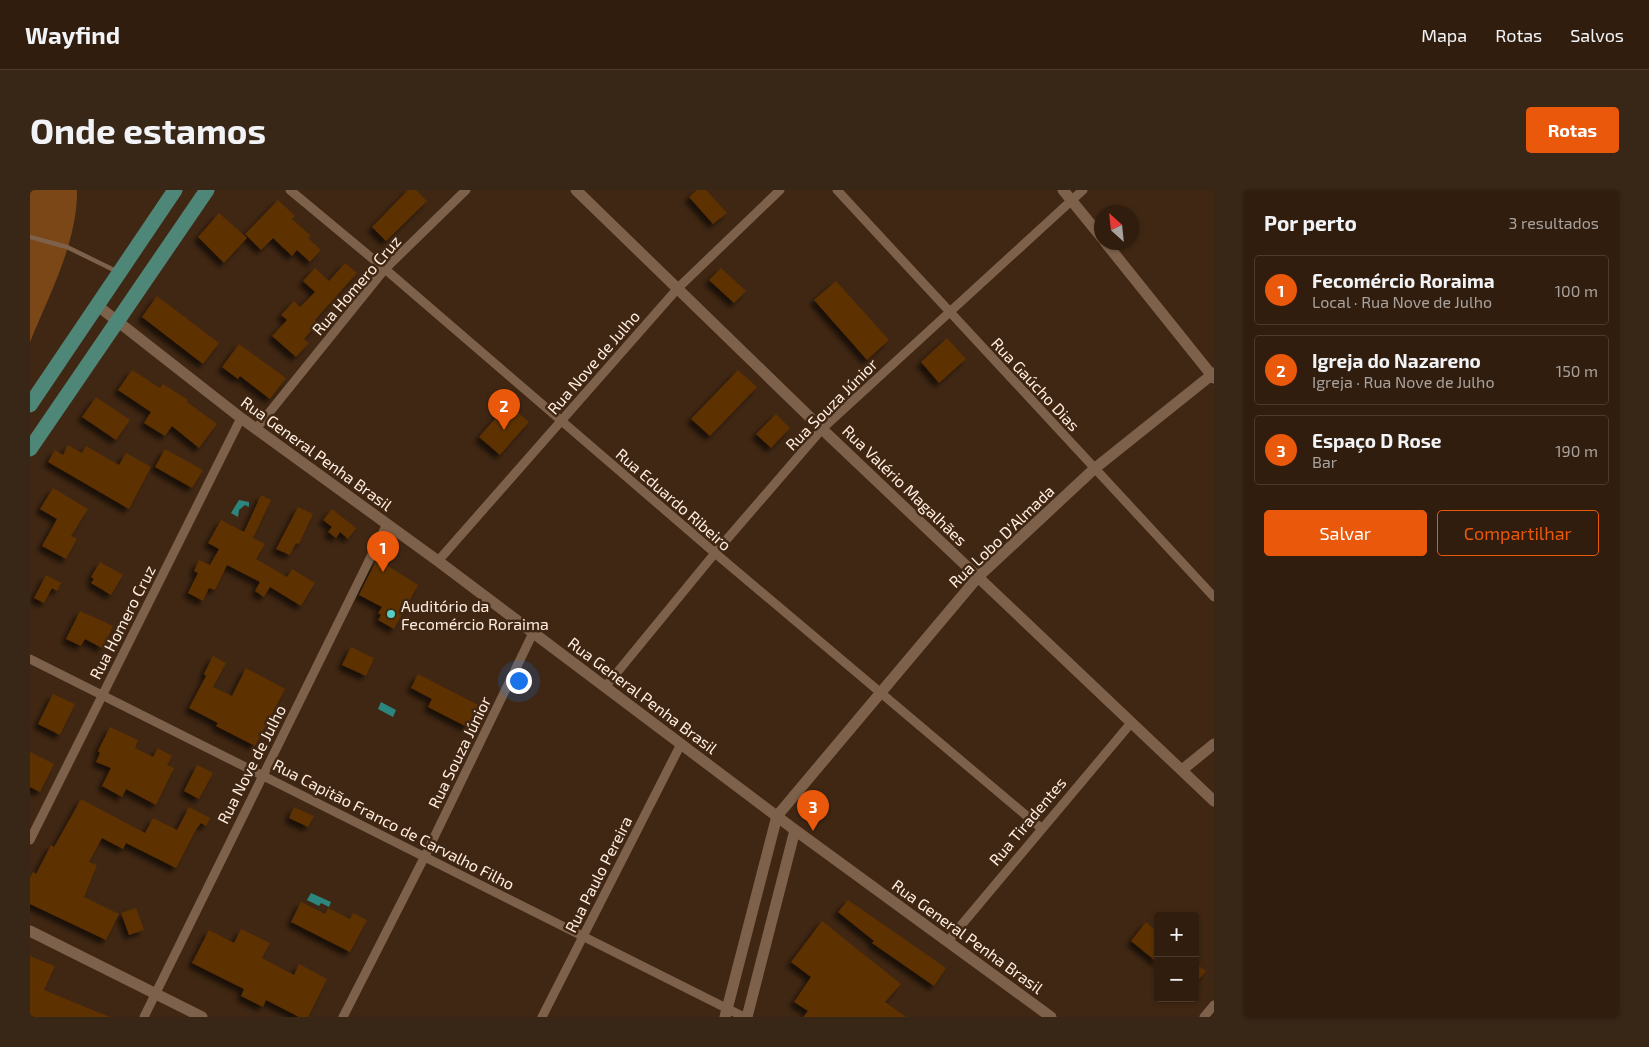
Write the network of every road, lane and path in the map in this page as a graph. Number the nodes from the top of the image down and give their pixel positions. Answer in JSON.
{"nodes":[{"id":1,"x":175,"y":190,"type":"edge"},
{"id":2,"x":207,"y":190,"type":"edge"},
{"id":3,"x":290,"y":190,"type":"edge"},
{"id":4,"x":466,"y":190,"type":"edge"},
{"id":5,"x":576,"y":190,"type":"edge"},
{"id":6,"x":780,"y":190,"type":"edge"},
{"id":7,"x":838,"y":190,"type":"edge"},
{"id":8,"x":1083,"y":190,"type":"edge"},
{"id":9,"x":1067,"y":195,"type":"edge"},
{"id":10,"x":1094,"y":228,"type":"edge"},
{"id":11,"x":30,"y":237,"type":"edge"},
{"id":12,"x":1111,"y":250,"type":"edge"},
{"id":13,"x":385,"y":269,"type":"junction"},
{"id":14,"x":119,"y":273,"type":"junction"},
{"id":15,"x":678,"y":288,"type":"junction"},
{"id":16,"x":98,"y":306,"type":"junction"},
{"id":17,"x":948,"y":311,"type":"junction"},
{"id":18,"x":117,"y":320,"type":"junction"},
{"id":19,"x":1213,"y":375,"type":"edge"},
{"id":20,"x":30,"y":405,"type":"edge"},
{"id":21,"x":241,"y":418,"type":"junction"},
{"id":22,"x":561,"y":421,"type":"junction"},
{"id":23,"x":256,"y":429,"type":"junction"},
{"id":24,"x":822,"y":429,"type":"junction"},
{"id":25,"x":30,"y":449,"type":"edge"},
{"id":26,"x":1094,"y":469,"type":"junction"},
{"id":27,"x":387,"y":524,"type":"junction"},
{"id":28,"x":715,"y":554,"type":"junction"},
{"id":29,"x":438,"y":561,"type":"junction"},
{"id":30,"x":978,"y":577,"type":"junction"},
{"id":31,"x":1214,"y":597,"type":"edge"},
{"id":32,"x":533,"y":633,"type":"junction"},
{"id":33,"x":30,"y":659,"type":"edge"},
{"id":34,"x":606,"y":686,"type":"junction"},
{"id":35,"x":881,"y":693,"type":"junction"},
{"id":36,"x":103,"y":694,"type":"junction"},
{"id":37,"x":1132,"y":723,"type":"junction"},
{"id":38,"x":681,"y":744,"type":"junction"},
{"id":39,"x":1214,"y":744,"type":"edge"},
{"id":40,"x":1182,"y":770,"type":"junction"},
{"id":41,"x":262,"y":774,"type":"junction"},
{"id":42,"x":1214,"y":801,"type":"edge"},
{"id":43,"x":777,"y":816,"type":"junction"},
{"id":44,"x":1041,"y":828,"type":"junction"},
{"id":45,"x":795,"y":830,"type":"junction"},
{"id":46,"x":30,"y":840,"type":"edge"},
{"id":47,"x":425,"y":856,"type":"junction"},
{"id":48,"x":30,"y":931,"type":"edge"},
{"id":49,"x":584,"y":937,"type":"junction"},
{"id":50,"x":948,"y":940,"type":"junction"},
{"id":51,"x":154,"y":992,"type":"junction"},
{"id":52,"x":1214,"y":1005,"type":"edge"},
{"id":53,"x":726,"y":1013,"type":"edge"},
{"id":54,"x":144,"y":1017,"type":"edge"},
{"id":55,"x":202,"y":1017,"type":"edge"},
{"id":56,"x":343,"y":1017,"type":"edge"},
{"id":57,"x":542,"y":1017,"type":"edge"},
{"id":58,"x":746,"y":1017,"type":"edge"},
{"id":59,"x":1051,"y":1017,"type":"edge"},
{"id":60,"x":1204,"y":1017,"type":"edge"}],
"edges":[{"from":1,"to":14,"type":"main road"},
{"from":2,"to":18,"type":"main road"},
{"from":3,"to":13,"type":"street","name":"Rua Eduardo Ribeiro"},
{"from":4,"to":13,"type":"street","name":"Rua Homero Cruz"},
{"from":5,"to":15,"type":"street","name":"Rua Valério Magalhães"},
{"from":6,"to":15,"type":"street","name":"Rua Nove de Julho"},
{"from":7,"to":17,"type":"street","name":"Rua Gaúcho Dias"},
{"from":8,"to":9,"type":"street","name":"Rua Souza Júnior"},
{"from":9,"to":10,"type":"street"},
{"from":9,"to":17,"type":"street","name":"Rua Souza Júnior"},
{"from":11,"to":14,"type":"lane"},
{"from":12,"to":19,"type":"street"},
{"from":13,"to":22,"type":"street","name":"Rua Eduardo Ribeiro"},
{"from":13,"to":23,"type":"street","name":"Rua Homero Cruz"},
{"from":14,"to":16,"type":"main road"},
{"from":15,"to":22,"type":"street","name":"Rua Nove de Julho"},
{"from":15,"to":24,"type":"street","name":"Rua Valério Magalhães"},
{"from":16,"to":18,"type":"street","name":"Rua General Penha Brasil"},
{"from":16,"to":20,"type":"main road"},
{"from":17,"to":24,"type":"street","name":"Rua Souza Júnior"},
{"from":17,"to":26,"type":"street","name":"Rua Gaúcho Dias"},
{"from":18,"to":21,"type":"street","name":"Rua General Penha Brasil"},
{"from":18,"to":25,"type":"main road"},
{"from":19,"to":26,"type":"street","name":"Rua Lobo D'Almada"},
{"from":21,"to":23,"type":"street","name":"Rua General Penha Brasil"},
{"from":21,"to":36,"type":"street","name":"Rua Homero Cruz"},
{"from":22,"to":28,"type":"street","name":"Rua Eduardo Ribeiro"},
{"from":22,"to":29,"type":"street","name":"Rua Nove de Julho"},
{"from":23,"to":27,"type":"street","name":"Rua General Penha Brasil"},
{"from":24,"to":28,"type":"street","name":"Rua Souza Júnior"},
{"from":24,"to":30,"type":"street","name":"Rua Valério Magalhães"},
{"from":26,"to":30,"type":"street","name":"Rua Lobo D'Almada"},
{"from":26,"to":31,"type":"street","name":"Rua Gaúcho Dias"},
{"from":27,"to":29,"type":"street","name":"Rua General Penha Brasil"},
{"from":27,"to":41,"type":"street","name":"Rua Nove de Julho"},
{"from":28,"to":34,"type":"street","name":"Rua Souza Júnior"},
{"from":28,"to":35,"type":"street","name":"Rua Eduardo Ribeiro"},
{"from":29,"to":32,"type":"street","name":"Rua General Penha Brasil"},
{"from":30,"to":35,"type":"street","name":"Rua Lobo D'Almada"},
{"from":30,"to":37,"type":"street","name":"Rua Valério Magalhães"},
{"from":32,"to":34,"type":"street","name":"Rua General Penha Brasil"},
{"from":32,"to":47,"type":"street","name":"Rua Souza Júnior"},
{"from":33,"to":36,"type":"street","name":"Rua Capitão Franco de Carvalho Filho"},
{"from":34,"to":38,"type":"street","name":"Rua General Penha Brasil"},
{"from":35,"to":43,"type":"street","name":"Rua Lobo D'Almada"},
{"from":35,"to":44,"type":"street","name":"Rua Eduardo Ribeiro"},
{"from":36,"to":41,"type":"street","name":"Rua Capitão Franco de Carvalho Filho"},
{"from":36,"to":46,"type":"street","name":"Rua Homero Cruz"},
{"from":37,"to":40,"type":"street","name":"Rua Valério Magalhães"},
{"from":37,"to":44,"type":"street","name":"Rua Tiradentes"},
{"from":38,"to":43,"type":"street","name":"Rua General Penha Brasil"},
{"from":38,"to":49,"type":"street","name":"Rua Paulo Pereira"},
{"from":39,"to":40,"type":"street"},
{"from":40,"to":42,"type":"street","name":"Rua Valério Magalhães"},
{"from":41,"to":47,"type":"street","name":"Rua Capitão Franco de Carvalho Filho"},
{"from":41,"to":51,"type":"street","name":"Rua Nove de Julho"},
{"from":43,"to":45,"type":"street","name":"Rua General Penha Brasil"},
{"from":43,"to":53,"type":"street"},
{"from":44,"to":50,"type":"street","name":"Rua Tiradentes"},
{"from":45,"to":50,"type":"street","name":"Rua General Penha Brasil"},
{"from":45,"to":58,"type":"street"},
{"from":47,"to":49,"type":"street","name":"Rua Capitão Franco de Carvalho Filho"},
{"from":47,"to":56,"type":"street","name":"Rua Souza Júnior"},
{"from":48,"to":51,"type":"street"},
{"from":49,"to":53,"type":"street","name":"Rua Capitão Franco de Carvalho Filho"},
{"from":49,"to":57,"type":"street","name":"Rua Paulo Pereira"},
{"from":50,"to":59,"type":"street","name":"Rua General Penha Brasil"},
{"from":51,"to":54,"type":"street","name":"Rua Nove de Julho"},
{"from":51,"to":55,"type":"street"},
{"from":52,"to":60,"type":"street"},
{"from":53,"to":58,"type":"street","name":"Rua Capitão Franco de Carvalho Filho"}]}
